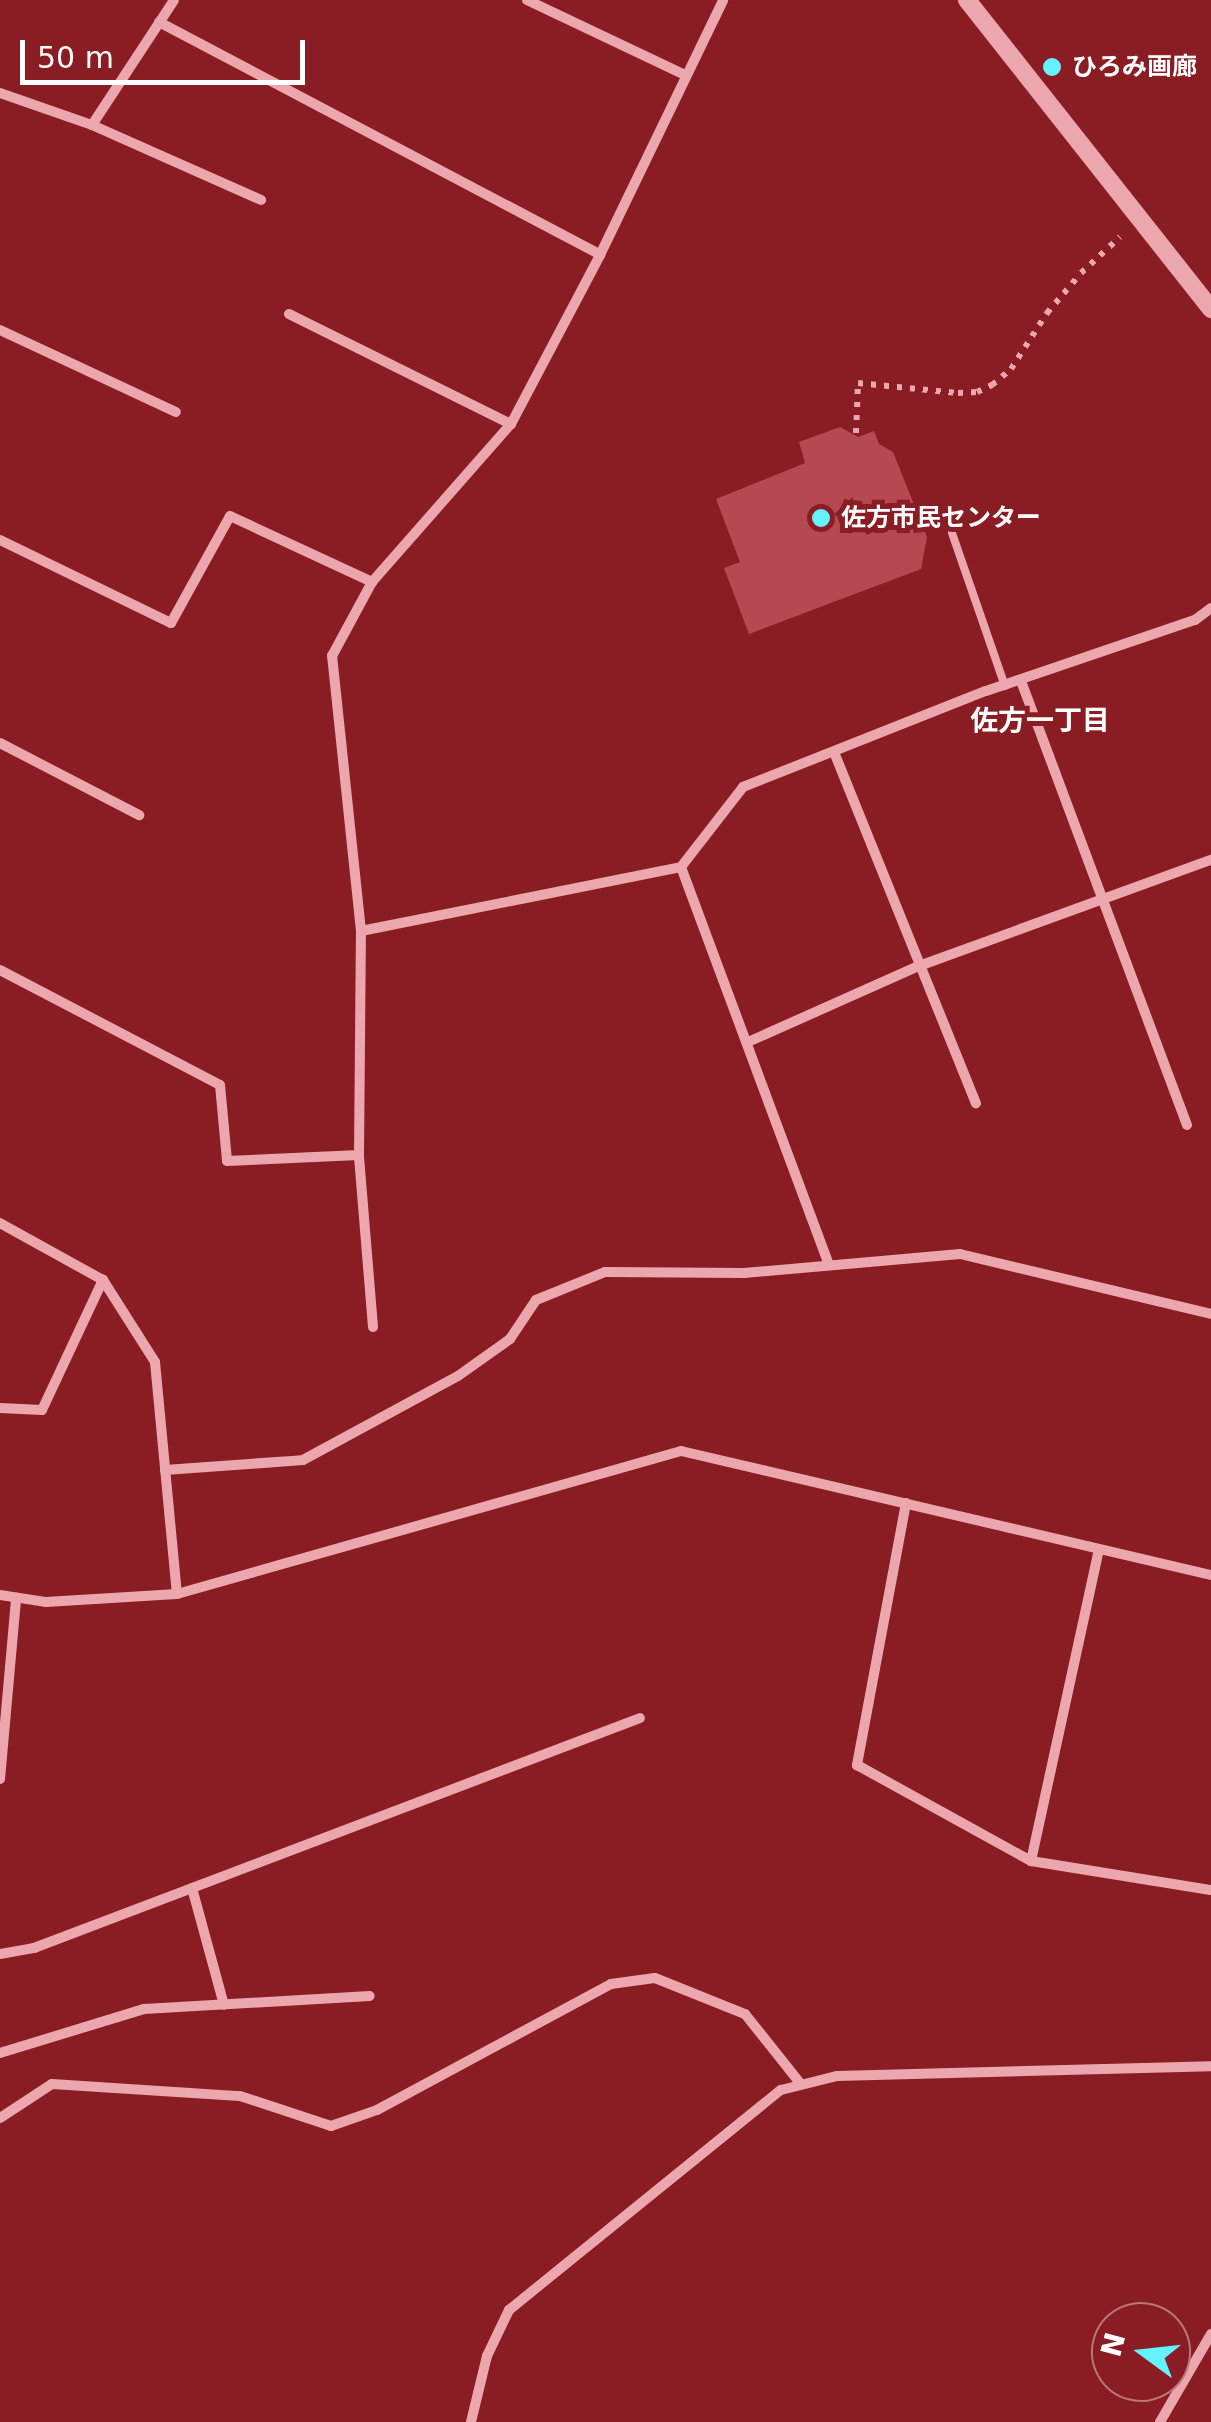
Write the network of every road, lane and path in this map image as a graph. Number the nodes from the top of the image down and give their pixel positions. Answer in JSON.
{"nodes":[{"id":1,"x":174,"y":0,"type":"edge"},
{"id":2,"x":527,"y":0,"type":"edge"},
{"id":3,"x":724,"y":0,"type":"edge"},
{"id":4,"x":966,"y":0,"type":"edge"},
{"id":5,"x":158,"y":22,"type":"junction"},
{"id":6,"x":685,"y":75,"type":"junction"},
{"id":7,"x":2,"y":98,"type":"edge"},
{"id":8,"x":92,"y":124,"type":"junction"},
{"id":9,"x":260,"y":200,"type":"dead end"},
{"id":10,"x":1120,"y":237,"type":"dead end"},
{"id":11,"x":600,"y":256,"type":"junction"},
{"id":12,"x":1211,"y":309,"type":"edge"},
{"id":13,"x":289,"y":314,"type":"dead end"},
{"id":14,"x":0,"y":330,"type":"edge"},
{"id":15,"x":176,"y":412,"type":"dead end"},
{"id":16,"x":510,"y":424,"type":"junction"},
{"id":17,"x":856,"y":433,"type":"dead end"},
{"id":18,"x":952,"y":533,"type":"dead end"},
{"id":19,"x":0,"y":540,"type":"edge"},
{"id":20,"x":372,"y":582,"type":"junction"},
{"id":21,"x":1211,"y":608,"type":"edge"},
{"id":22,"x":1021,"y":681,"type":"junction"},
{"id":23,"x":1005,"y":686,"type":"junction"},
{"id":24,"x":0,"y":743,"type":"edge"},
{"id":25,"x":834,"y":752,"type":"junction"},
{"id":26,"x":140,"y":815,"type":"dead end"},
{"id":27,"x":1211,"y":860,"type":"edge"},
{"id":28,"x":681,"y":868,"type":"junction"},
{"id":29,"x":1100,"y":900,"type":"junction"},
{"id":30,"x":361,"y":931,"type":"junction"},
{"id":31,"x":919,"y":966,"type":"junction"},
{"id":32,"x":0,"y":970,"type":"edge"},
{"id":33,"x":748,"y":1042,"type":"junction"},
{"id":34,"x":976,"y":1103,"type":"dead end"},
{"id":35,"x":1187,"y":1125,"type":"dead end"},
{"id":36,"x":358,"y":1155,"type":"junction"},
{"id":37,"x":0,"y":1223,"type":"edge"},
{"id":38,"x":828,"y":1266,"type":"junction"},
{"id":39,"x":103,"y":1280,"type":"junction"},
{"id":40,"x":1211,"y":1314,"type":"edge"},
{"id":41,"x":372,"y":1327,"type":"dead end"},
{"id":42,"x":0,"y":1408,"type":"edge"},
{"id":43,"x":165,"y":1470,"type":"junction"},
{"id":44,"x":906,"y":1504,"type":"junction"},
{"id":45,"x":1099,"y":1549,"type":"junction"},
{"id":46,"x":1211,"y":1576,"type":"edge"},
{"id":47,"x":177,"y":1594,"type":"junction"},
{"id":48,"x":0,"y":1596,"type":"edge"},
{"id":49,"x":16,"y":1598,"type":"junction"},
{"id":50,"x":640,"y":1718,"type":"dead end"},
{"id":51,"x":0,"y":1779,"type":"edge"},
{"id":52,"x":1031,"y":1861,"type":"junction"},
{"id":53,"x":192,"y":1888,"type":"junction"},
{"id":54,"x":1211,"y":1890,"type":"edge"},
{"id":55,"x":0,"y":1954,"type":"edge"},
{"id":56,"x":370,"y":1996,"type":"dead end"},
{"id":57,"x":224,"y":2005,"type":"junction"},
{"id":58,"x":0,"y":2053,"type":"edge"},
{"id":59,"x":1211,"y":2066,"type":"edge"},
{"id":60,"x":800,"y":2083,"type":"junction"},
{"id":61,"x":0,"y":2104,"type":"edge"},
{"id":62,"x":12,"y":2110,"type":"junction"},
{"id":63,"x":0,"y":2118,"type":"edge"},
{"id":64,"x":1211,"y":2334,"type":"edge"},
{"id":65,"x":471,"y":2422,"type":"edge"},
{"id":66,"x":1160,"y":2422,"type":"edge"}],
"edges":[{"from":1,"to":5,"type":"street"},
{"from":2,"to":6,"type":"street"},
{"from":3,"to":6,"type":"street"},
{"from":4,"to":12,"type":"street"},
{"from":5,"to":8,"type":"street"},
{"from":5,"to":11,"type":"street"},
{"from":6,"to":11,"type":"street"},
{"from":7,"to":8,"type":"street"},
{"from":8,"to":9,"type":"street"},
{"from":10,"to":17,"type":"path"},
{"from":11,"to":16,"type":"street"},
{"from":13,"to":16,"type":"street"},
{"from":14,"to":15,"type":"street"},
{"from":16,"to":20,"type":"street"},
{"from":18,"to":23,"type":"lane"},
{"from":19,"to":20,"type":"street"},
{"from":20,"to":30,"type":"street"},
{"from":21,"to":22,"type":"street"},
{"from":22,"to":23,"type":"street"},
{"from":22,"to":29,"type":"street"},
{"from":23,"to":25,"type":"street"},
{"from":24,"to":26,"type":"street"},
{"from":25,"to":28,"type":"street"},
{"from":25,"to":31,"type":"street"},
{"from":27,"to":29,"type":"street"},
{"from":28,"to":30,"type":"street"},
{"from":28,"to":33,"type":"street"},
{"from":29,"to":31,"type":"street"},
{"from":29,"to":35,"type":"street"},
{"from":30,"to":36,"type":"street"},
{"from":31,"to":33,"type":"street"},
{"from":31,"to":34,"type":"street"},
{"from":32,"to":36,"type":"street"},
{"from":33,"to":38,"type":"street"},
{"from":36,"to":41,"type":"street"},
{"from":37,"to":39,"type":"street"},
{"from":38,"to":40,"type":"street"},
{"from":38,"to":43,"type":"street"},
{"from":39,"to":42,"type":"street"},
{"from":39,"to":43,"type":"street"},
{"from":43,"to":47,"type":"street"},
{"from":44,"to":45,"type":"street"},
{"from":44,"to":47,"type":"street"},
{"from":44,"to":52,"type":"street"},
{"from":45,"to":46,"type":"street"},
{"from":45,"to":52,"type":"street"},
{"from":47,"to":49,"type":"street"},
{"from":48,"to":49,"type":"street"},
{"from":49,"to":51,"type":"street"},
{"from":50,"to":53,"type":"street"},
{"from":52,"to":54,"type":"street"},
{"from":53,"to":55,"type":"street"},
{"from":53,"to":57,"type":"street"},
{"from":56,"to":57,"type":"street"},
{"from":57,"to":58,"type":"street"},
{"from":59,"to":60,"type":"street"},
{"from":60,"to":62,"type":"street"},
{"from":60,"to":65,"type":"street"},
{"from":61,"to":62,"type":"street"},
{"from":62,"to":63,"type":"street"},
{"from":64,"to":66,"type":"street"}]}
